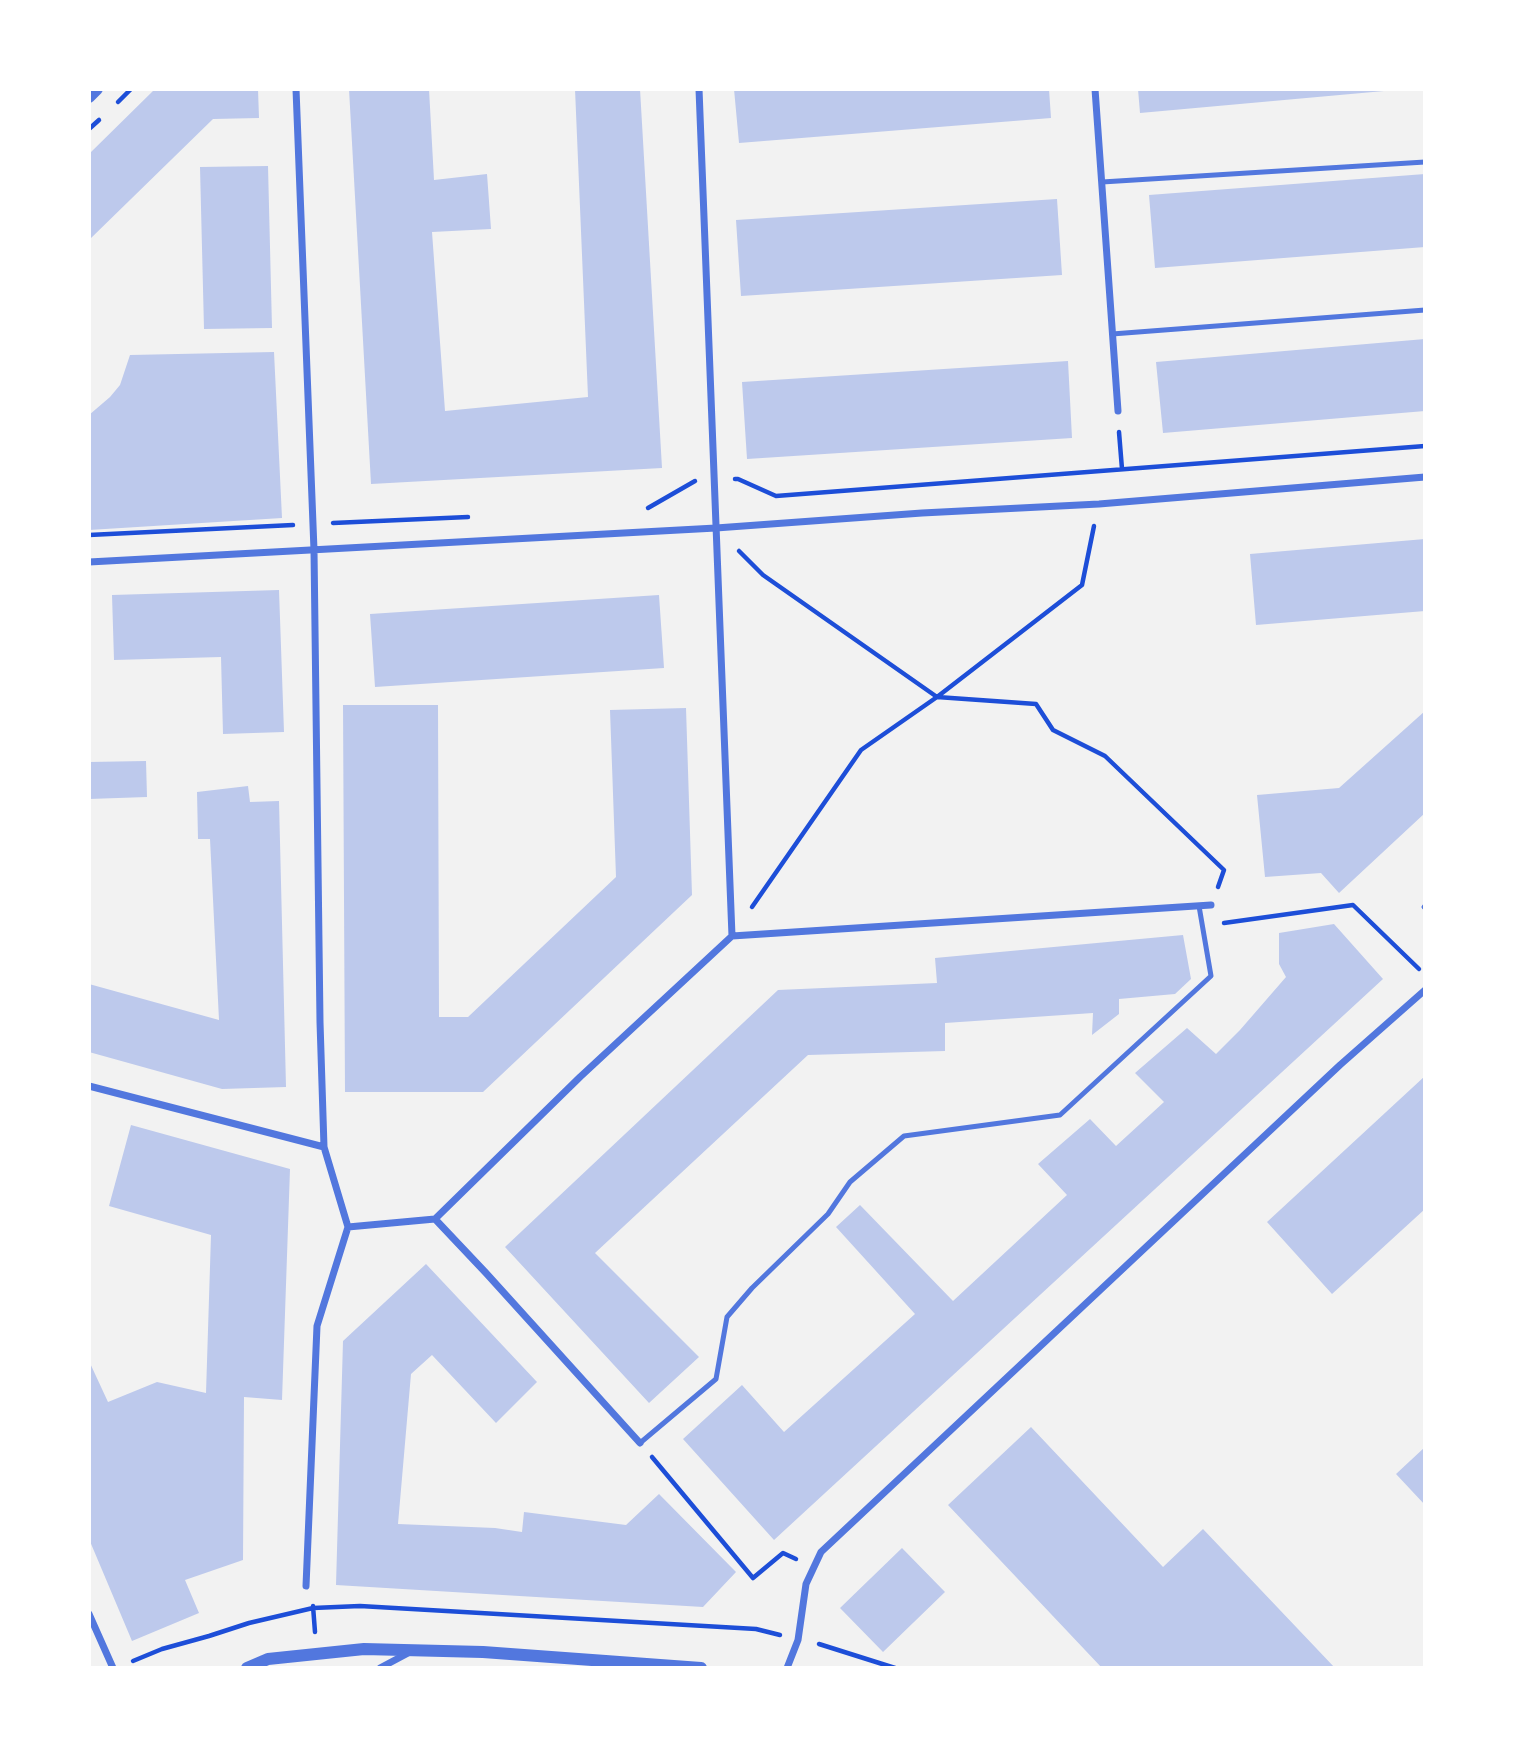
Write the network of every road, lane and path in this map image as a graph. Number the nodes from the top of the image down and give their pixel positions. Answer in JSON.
{"nodes":[{"id":1,"x":97,"y":89,"type":"edge"},
{"id":2,"x":296,"y":89,"type":"edge"},
{"id":3,"x":699,"y":89,"type":"edge"},
{"id":4,"x":1095,"y":89,"type":"edge"},
{"id":5,"x":89,"y":97,"type":"edge"},
{"id":6,"x":1425,"y":162,"type":"edge"},
{"id":7,"x":1102,"y":182,"type":"junction"},
{"id":8,"x":1425,"y":310,"type":"edge"},
{"id":9,"x":1112,"y":334,"type":"junction"},
{"id":10,"x":1118,"y":411,"type":"joint"},
{"id":11,"x":1425,"y":446,"type":"edge"},
{"id":12,"x":1122,"y":469,"type":"junction"},
{"id":13,"x":1425,"y":477,"type":"edge"},
{"id":14,"x":738,"y":479,"type":"dead end"},
{"id":15,"x":694,"y":481,"type":"dead end"},
{"id":16,"x":1099,"y":504,"type":"junction"},
{"id":17,"x":648,"y":508,"type":"dead end"},
{"id":18,"x":473,"y":516,"type":"dead end"},
{"id":19,"x":339,"y":523,"type":"dead end"},
{"id":20,"x":275,"y":526,"type":"dead end"},
{"id":21,"x":716,"y":528,"type":"junction"},
{"id":22,"x":89,"y":535,"type":"edge"},
{"id":23,"x":314,"y":550,"type":"junction"},
{"id":24,"x":89,"y":562,"type":"edge"},
{"id":25,"x":937,"y":697,"type":"junction"},
{"id":26,"x":1211,"y":905,"type":"junction"},
{"id":27,"x":1199,"y":906,"type":"junction"},
{"id":28,"x":732,"y":936,"type":"junction"},
{"id":29,"x":1425,"y":974,"type":"edge"},
{"id":30,"x":1425,"y":990,"type":"edge"},
{"id":31,"x":89,"y":1086,"type":"edge"},
{"id":32,"x":324,"y":1147,"type":"junction"},
{"id":33,"x":435,"y":1219,"type":"junction"},
{"id":34,"x":348,"y":1227,"type":"junction"},
{"id":35,"x":640,"y":1443,"type":"junction"},
{"id":36,"x":814,"y":1567,"type":"junction"},
{"id":37,"x":306,"y":1586,"type":"dead end"},
{"id":38,"x":89,"y":1614,"type":"edge"},
{"id":39,"x":756,"y":1629,"type":"dead end"},
{"id":40,"x":413,"y":1650,"type":"junction"},
{"id":41,"x":132,"y":1661,"type":"dead end"},
{"id":42,"x":882,"y":1663,"type":"dead end"},
{"id":43,"x":113,"y":1668,"type":"edge"},
{"id":44,"x":247,"y":1668,"type":"edge"},
{"id":45,"x":380,"y":1668,"type":"edge"},
{"id":46,"x":701,"y":1668,"type":"edge"},
{"id":47,"x":788,"y":1668,"type":"edge"},
{"id":48,"x":895,"y":1668,"type":"edge"}],
"edges":[{"from":1,"to":5,"type":"street"},
{"from":2,"to":23,"type":"street"},
{"from":3,"to":21,"type":"street"},
{"from":4,"to":7,"type":"street"},
{"from":6,"to":7,"type":"lane"},
{"from":7,"to":9,"type":"street"},
{"from":8,"to":9,"type":"lane"},
{"from":9,"to":10,"type":"street"},
{"from":10,"to":12,"type":"path"},
{"from":11,"to":12,"type":"path"},
{"from":12,"to":14,"type":"path"},
{"from":13,"to":16,"type":"street"},
{"from":15,"to":17,"type":"path"},
{"from":16,"to":21,"type":"street"},
{"from":16,"to":25,"type":"path"},
{"from":18,"to":19,"type":"path"},
{"from":20,"to":22,"type":"path"},
{"from":21,"to":23,"type":"street"},
{"from":21,"to":25,"type":"path"},
{"from":21,"to":28,"type":"street"},
{"from":23,"to":24,"type":"street"},
{"from":23,"to":32,"type":"street"},
{"from":25,"to":26,"type":"path"},
{"from":25,"to":28,"type":"path"},
{"from":26,"to":27,"type":"street"},
{"from":26,"to":29,"type":"path"},
{"from":27,"to":28,"type":"street"},
{"from":27,"to":35,"type":"lane"},
{"from":28,"to":33,"type":"street"},
{"from":30,"to":36,"type":"street"},
{"from":31,"to":32,"type":"street"},
{"from":32,"to":34,"type":"street"},
{"from":33,"to":34,"type":"street"},
{"from":33,"to":35,"type":"street"},
{"from":34,"to":37,"type":"street"},
{"from":35,"to":36,"type":"path"},
{"from":36,"to":47,"type":"street"},
{"from":38,"to":43,"type":"street"},
{"from":39,"to":41,"type":"path"},
{"from":40,"to":44,"type":"street"},
{"from":40,"to":45,"type":"street"},
{"from":40,"to":46,"type":"street"},
{"from":42,"to":48,"type":"path"}]}
